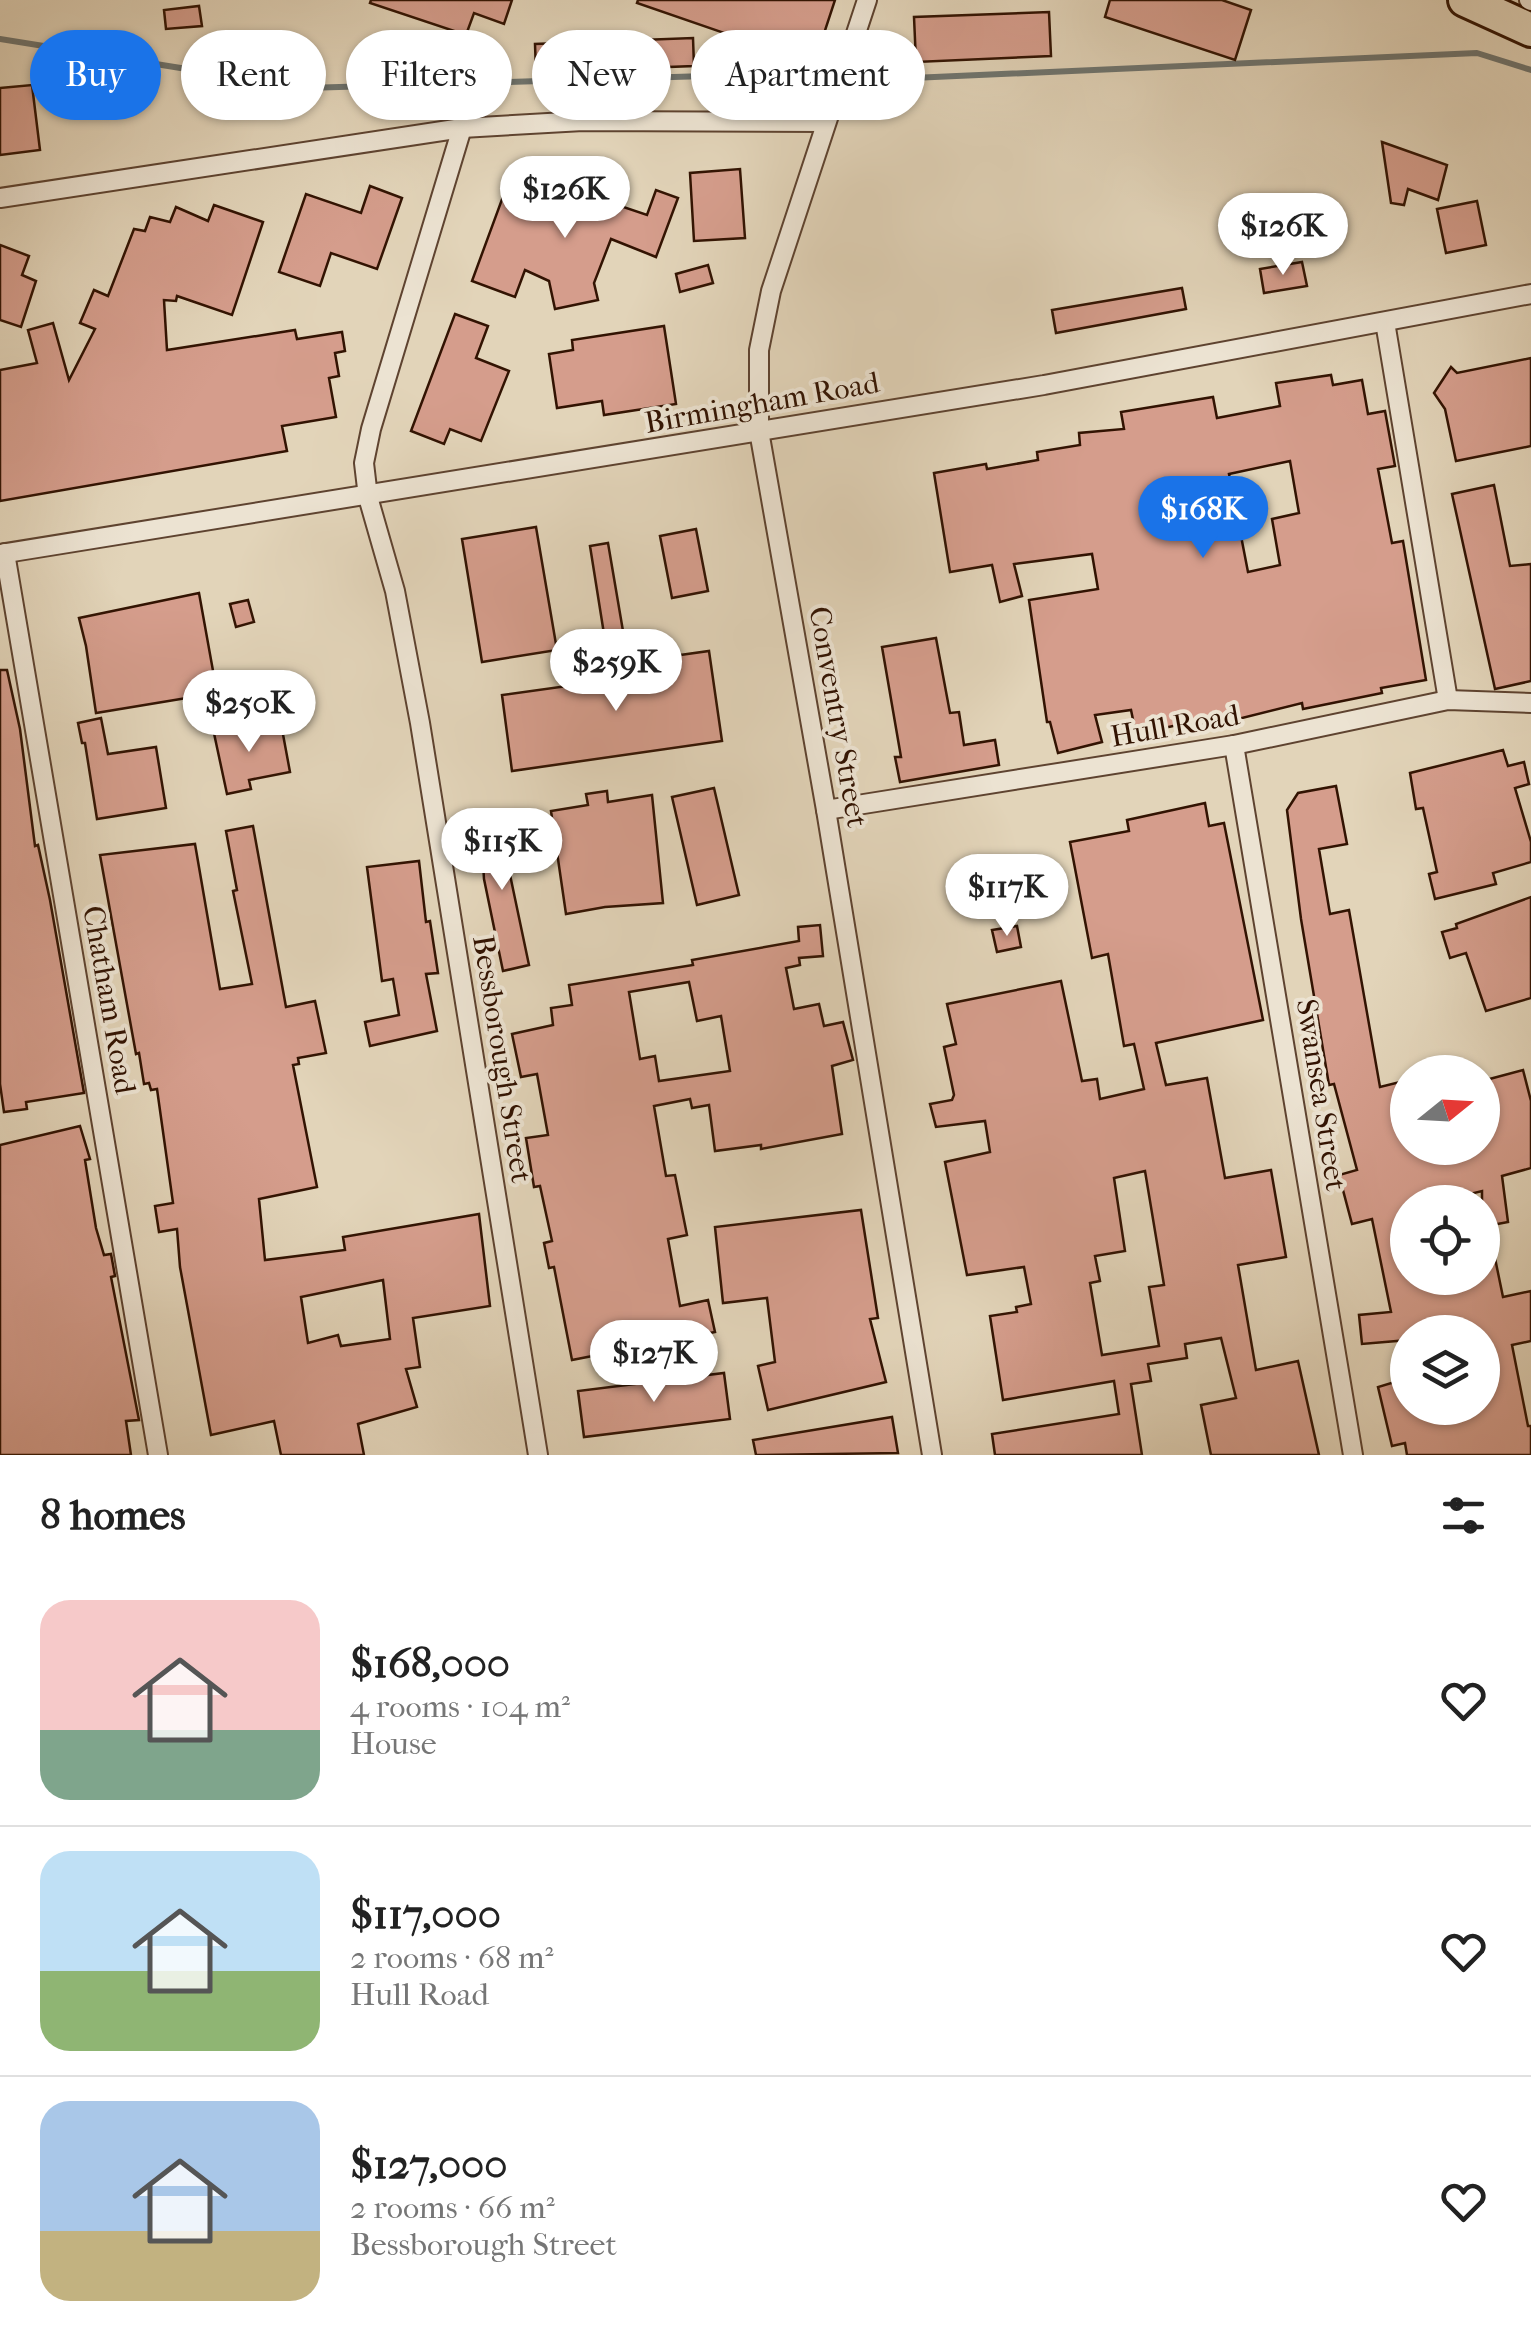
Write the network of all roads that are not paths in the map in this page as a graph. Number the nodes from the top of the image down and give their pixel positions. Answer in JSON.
{"nodes":[{"id":1,"x":867,"y":0,"type":"edge"},
{"id":2,"x":1465,"y":0,"type":"edge"},
{"id":3,"x":1531,"y":30,"type":"edge"},
{"id":4,"x":824,"y":122,"type":"junction"},
{"id":5,"x":462,"y":128,"type":"junction"},
{"id":6,"x":0,"y":198,"type":"edge"},
{"id":7,"x":1531,"y":294,"type":"edge"},
{"id":8,"x":1385,"y":322,"type":"junction"},
{"id":9,"x":759,"y":431,"type":"junction"},
{"id":10,"x":368,"y":496,"type":"junction"},
{"id":11,"x":3,"y":554,"type":"edge"},
{"id":12,"x":1448,"y":700,"type":"junction"},
{"id":13,"x":1531,"y":703,"type":"edge"},
{"id":14,"x":1234,"y":745,"type":"junction"},
{"id":15,"x":826,"y":810,"type":"junction"},
{"id":16,"x":158,"y":1455,"type":"edge"},
{"id":17,"x":538,"y":1455,"type":"edge"},
{"id":18,"x":932,"y":1455,"type":"edge"},
{"id":19,"x":1352,"y":1455,"type":"edge"}],
"edges":[{"from":1,"to":4,"type":"street","name":"Conventry Street"},
{"from":2,"to":3,"type":"highway"},
{"from":4,"to":5,"type":"street"},
{"from":4,"to":9,"type":"street","name":"Conventry Street"},
{"from":5,"to":6,"type":"street"},
{"from":5,"to":10,"type":"street","name":"Bessborough Street"},
{"from":7,"to":8,"type":"street","name":"Birmingham Road"},
{"from":8,"to":9,"type":"street","name":"Birmingham Road"},
{"from":8,"to":12,"type":"street"},
{"from":9,"to":10,"type":"street","name":"Birmingham Road"},
{"from":9,"to":15,"type":"street","name":"Conventry Street"},
{"from":10,"to":11,"type":"street","name":"Birmingham Road"},
{"from":10,"to":17,"type":"street","name":"Bessborough Street"},
{"from":11,"to":16,"type":"street","name":"Chatham Road"},
{"from":12,"to":13,"type":"street","name":"Hull Road"},
{"from":12,"to":14,"type":"street","name":"Hull Road"},
{"from":14,"to":15,"type":"street","name":"Hull Road"},
{"from":14,"to":19,"type":"street","name":"Swansea Street"},
{"from":15,"to":18,"type":"street","name":"Conventry Street"}]}
